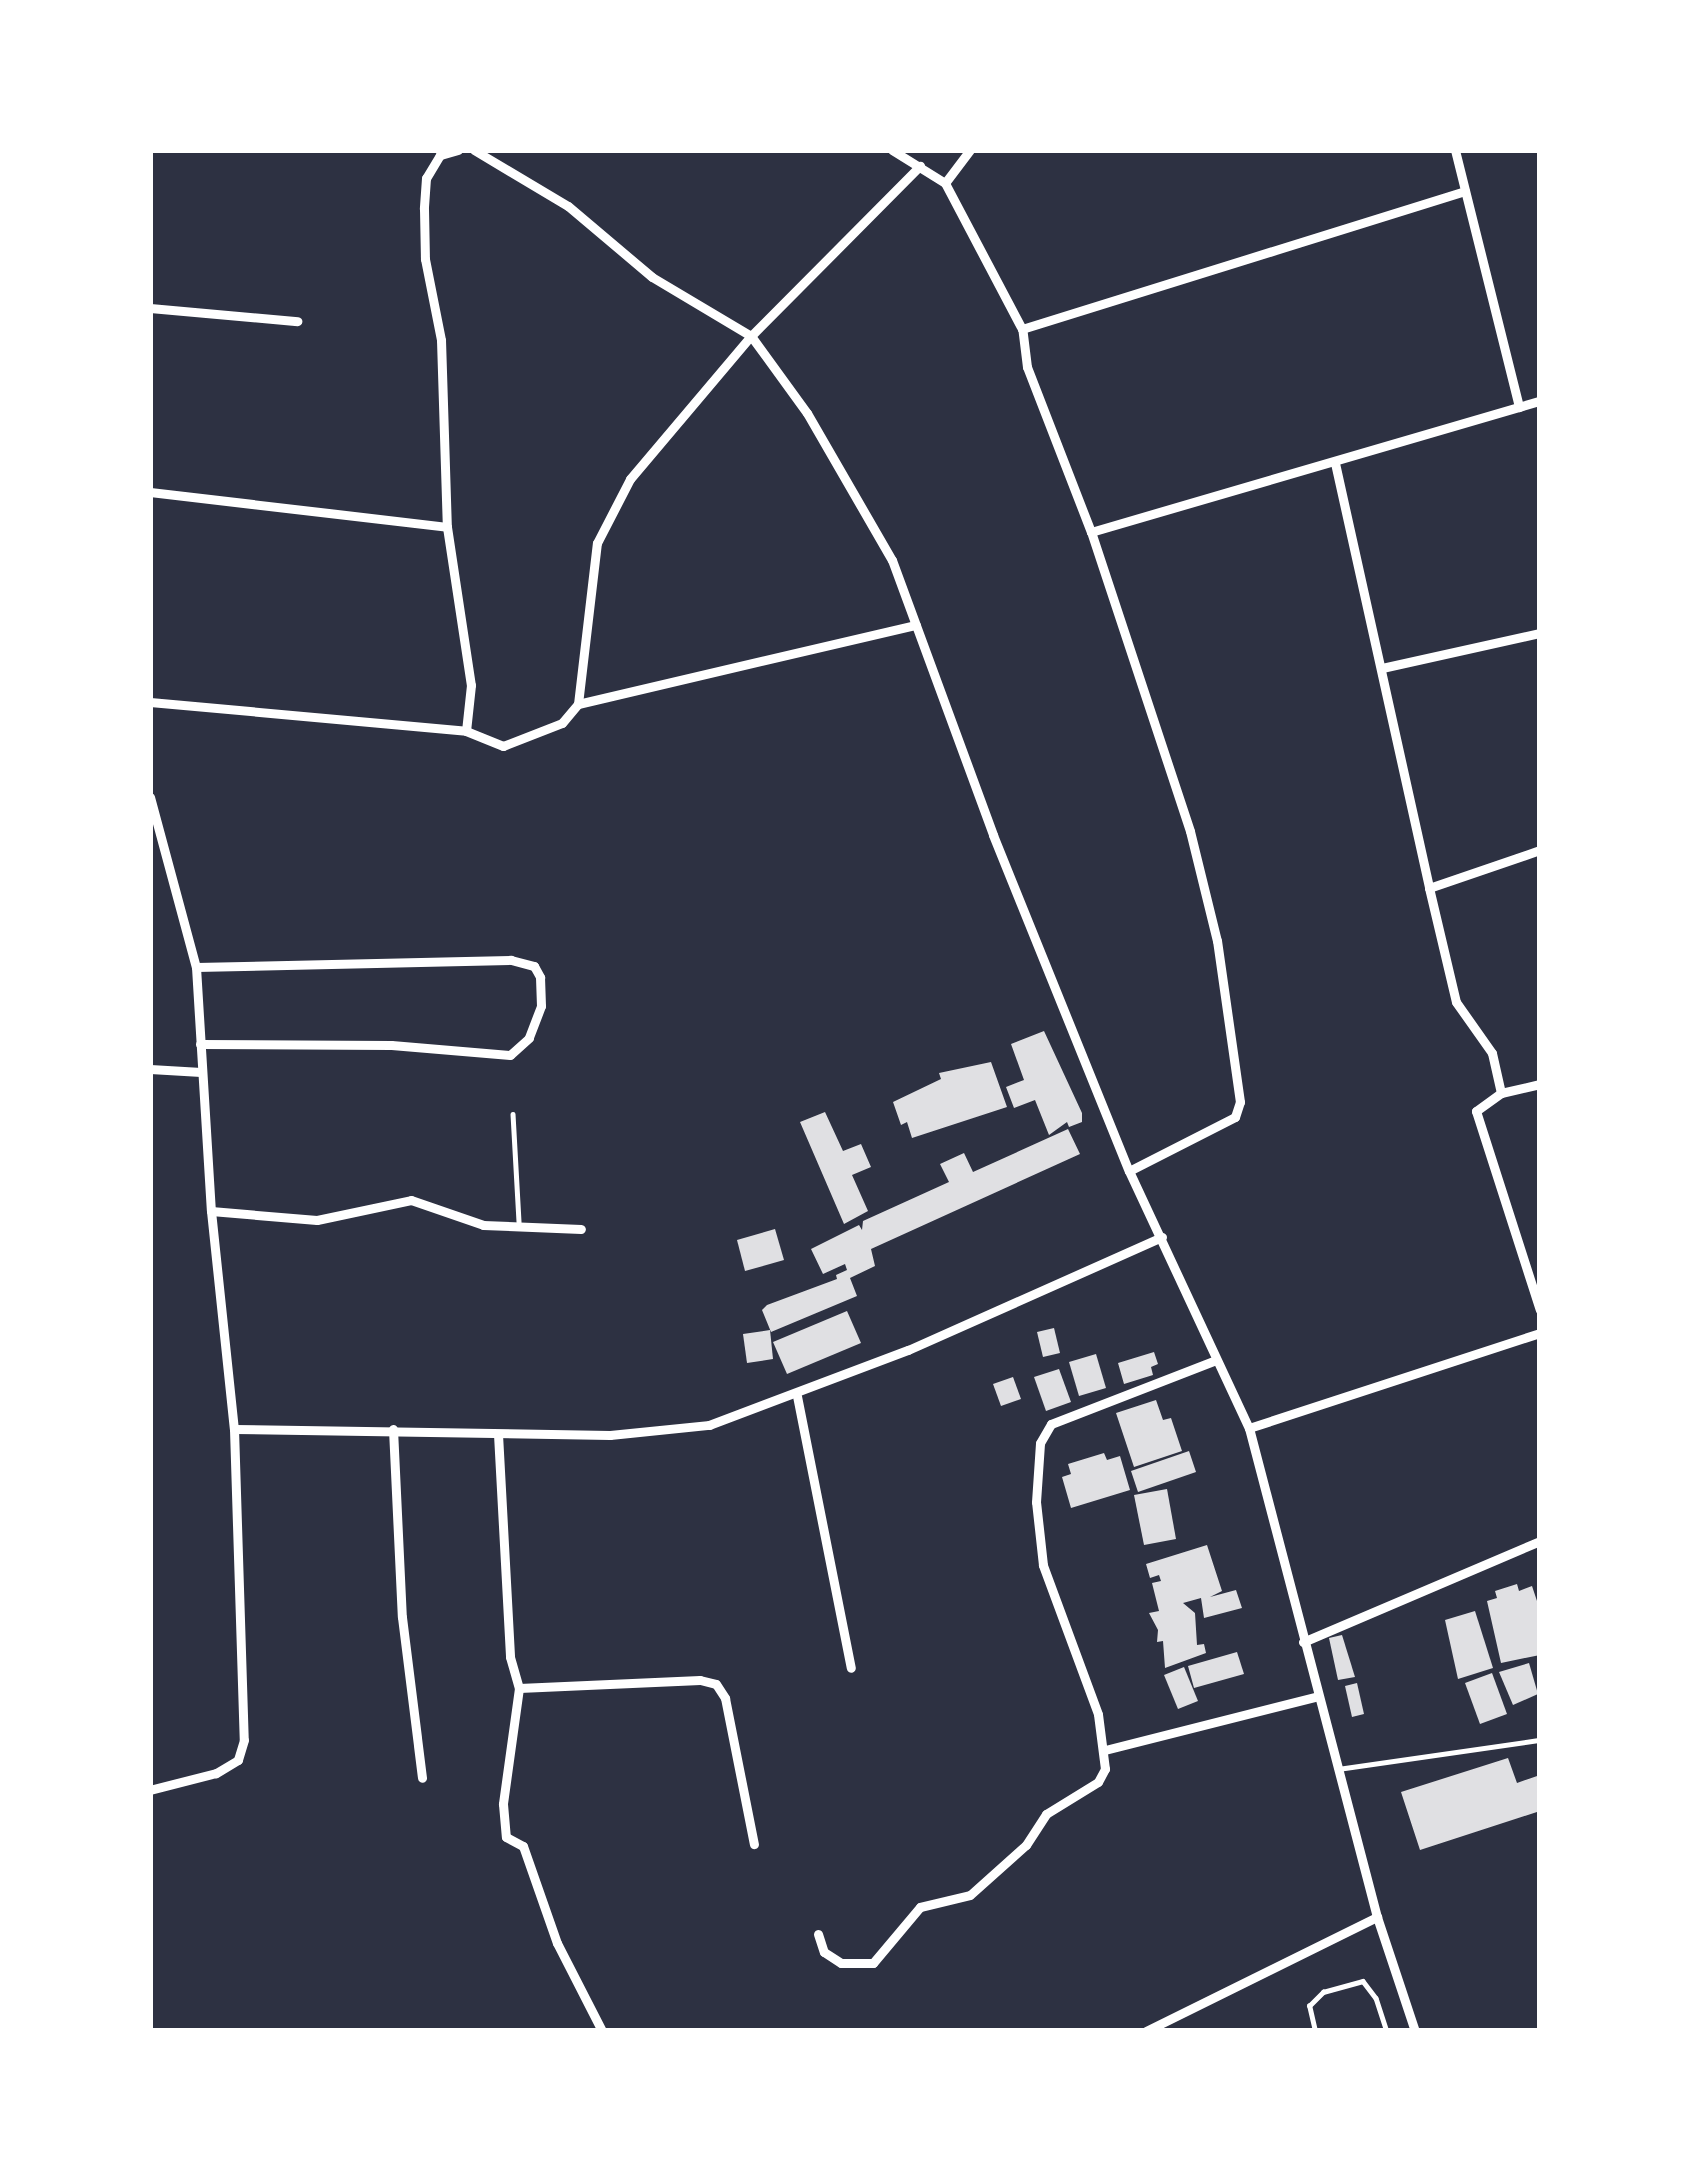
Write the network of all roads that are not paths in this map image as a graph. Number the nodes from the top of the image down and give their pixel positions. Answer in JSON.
{"nodes":[{"id":1,"x":458,"y":150,"type":"edge"},
{"id":2,"x":474,"y":150,"type":"edge"},
{"id":3,"x":892,"y":150,"type":"edge"},
{"id":4,"x":970,"y":150,"type":"edge"},
{"id":5,"x":1455,"y":150,"type":"edge"},
{"id":6,"x":920,"y":166,"type":"junction"},
{"id":7,"x":946,"y":183,"type":"junction"},
{"id":8,"x":1465,"y":191,"type":"junction"},
{"id":9,"x":150,"y":308,"type":"edge"},
{"id":10,"x":297,"y":322,"type":"dead end"},
{"id":11,"x":1022,"y":329,"type":"junction"},
{"id":12,"x":751,"y":336,"type":"junction"},
{"id":13,"x":1540,"y":400,"type":"edge"},
{"id":14,"x":1519,"y":406,"type":"junction"},
{"id":15,"x":1336,"y":464,"type":"junction"},
{"id":16,"x":150,"y":492,"type":"edge"},
{"id":17,"x":447,"y":527,"type":"junction"},
{"id":18,"x":1091,"y":532,"type":"junction"},
{"id":19,"x":916,"y":626,"type":"junction"},
{"id":20,"x":1540,"y":633,"type":"edge"},
{"id":21,"x":1382,"y":668,"type":"junction"},
{"id":22,"x":150,"y":701,"type":"edge"},
{"id":23,"x":578,"y":704,"type":"junction"},
{"id":24,"x":466,"y":731,"type":"junction"},
{"id":25,"x":150,"y":797,"type":"edge"},
{"id":26,"x":1540,"y":850,"type":"edge"},
{"id":27,"x":1429,"y":888,"type":"junction"},
{"id":28,"x":196,"y":967,"type":"junction"},
{"id":29,"x":200,"y":1044,"type":"junction"},
{"id":30,"x":150,"y":1069,"type":"edge"},
{"id":31,"x":201,"y":1072,"type":"junction"},
{"id":32,"x":1540,"y":1084,"type":"edge"},
{"id":33,"x":1501,"y":1093,"type":"junction"},
{"id":34,"x":513,"y":1114,"type":"dead end"},
{"id":35,"x":1129,"y":1172,"type":"junction"},
{"id":36,"x":211,"y":1211,"type":"junction"},
{"id":37,"x":519,"y":1226,"type":"junction"},
{"id":38,"x":581,"y":1229,"type":"dead end"},
{"id":39,"x":1162,"y":1237,"type":"junction"},
{"id":40,"x":1540,"y":1310,"type":"edge"},
{"id":41,"x":1540,"y":1333,"type":"edge"},
{"id":42,"x":1216,"y":1360,"type":"junction"},
{"id":43,"x":797,"y":1396,"type":"junction"},
{"id":44,"x":1249,"y":1428,"type":"junction"},
{"id":45,"x":234,"y":1429,"type":"junction"},
{"id":46,"x":393,"y":1429,"type":"junction"},
{"id":47,"x":498,"y":1434,"type":"junction"},
{"id":48,"x":1540,"y":1541,"type":"edge"},
{"id":49,"x":1303,"y":1642,"type":"junction"},
{"id":50,"x":851,"y":1668,"type":"dead end"},
{"id":51,"x":519,"y":1688,"type":"junction"},
{"id":52,"x":1318,"y":1696,"type":"junction"},
{"id":53,"x":1540,"y":1740,"type":"edge"},
{"id":54,"x":1105,"y":1750,"type":"junction"},
{"id":55,"x":1338,"y":1768,"type":"junction"},
{"id":56,"x":422,"y":1778,"type":"dead end"},
{"id":57,"x":150,"y":1790,"type":"edge"},
{"id":58,"x":754,"y":1844,"type":"dead end"},
{"id":59,"x":1377,"y":1917,"type":"junction"},
{"id":60,"x":818,"y":1934,"type":"dead end"},
{"id":61,"x":602,"y":2031,"type":"edge"},
{"id":62,"x":1146,"y":2031,"type":"edge"},
{"id":63,"x":1315,"y":2031,"type":"edge"},
{"id":64,"x":1387,"y":2031,"type":"edge"},
{"id":65,"x":1415,"y":2031,"type":"edge"}],
"edges":[{"from":1,"to":17,"type":"street"},
{"from":2,"to":12,"type":"street"},
{"from":3,"to":6,"type":"street"},
{"from":4,"to":7,"type":"street"},
{"from":5,"to":8,"type":"street"},
{"from":6,"to":7,"type":"street"},
{"from":6,"to":12,"type":"street"},
{"from":7,"to":11,"type":"street"},
{"from":8,"to":11,"type":"street"},
{"from":8,"to":14,"type":"street"},
{"from":9,"to":10,"type":"street"},
{"from":11,"to":18,"type":"street"},
{"from":12,"to":19,"type":"street"},
{"from":12,"to":23,"type":"street"},
{"from":13,"to":14,"type":"street"},
{"from":14,"to":15,"type":"street"},
{"from":15,"to":18,"type":"street"},
{"from":15,"to":21,"type":"street"},
{"from":16,"to":17,"type":"street"},
{"from":17,"to":24,"type":"street"},
{"from":18,"to":35,"type":"street"},
{"from":19,"to":23,"type":"street"},
{"from":19,"to":35,"type":"street"},
{"from":20,"to":21,"type":"street"},
{"from":21,"to":27,"type":"street"},
{"from":22,"to":24,"type":"street"},
{"from":23,"to":24,"type":"street"},
{"from":25,"to":28,"type":"street"},
{"from":26,"to":27,"type":"street"},
{"from":27,"to":33,"type":"street"},
{"from":28,"to":29,"type":"street"},
{"from":28,"to":29,"type":"street"},
{"from":29,"to":31,"type":"street"},
{"from":30,"to":31,"type":"street"},
{"from":31,"to":36,"type":"street"},
{"from":32,"to":33,"type":"street"},
{"from":33,"to":40,"type":"street"},
{"from":34,"to":37,"type":"lane"},
{"from":35,"to":39,"type":"street"},
{"from":36,"to":37,"type":"street"},
{"from":36,"to":45,"type":"street"},
{"from":37,"to":38,"type":"street"},
{"from":39,"to":42,"type":"street"},
{"from":39,"to":43,"type":"street"},
{"from":41,"to":44,"type":"street"},
{"from":42,"to":44,"type":"street"},
{"from":42,"to":54,"type":"street"},
{"from":43,"to":47,"type":"street"},
{"from":43,"to":50,"type":"street"},
{"from":44,"to":49,"type":"street"},
{"from":45,"to":46,"type":"street"},
{"from":45,"to":57,"type":"street"},
{"from":46,"to":47,"type":"street"},
{"from":46,"to":56,"type":"street"},
{"from":47,"to":51,"type":"street"},
{"from":48,"to":49,"type":"street"},
{"from":49,"to":52,"type":"street"},
{"from":51,"to":58,"type":"street"},
{"from":51,"to":61,"type":"street"},
{"from":52,"to":54,"type":"street"},
{"from":52,"to":55,"type":"street"},
{"from":53,"to":55,"type":"lane"},
{"from":54,"to":60,"type":"street"},
{"from":55,"to":59,"type":"street"},
{"from":59,"to":62,"type":"street"},
{"from":59,"to":65,"type":"street"},
{"from":63,"to":64,"type":"lane"}]}
